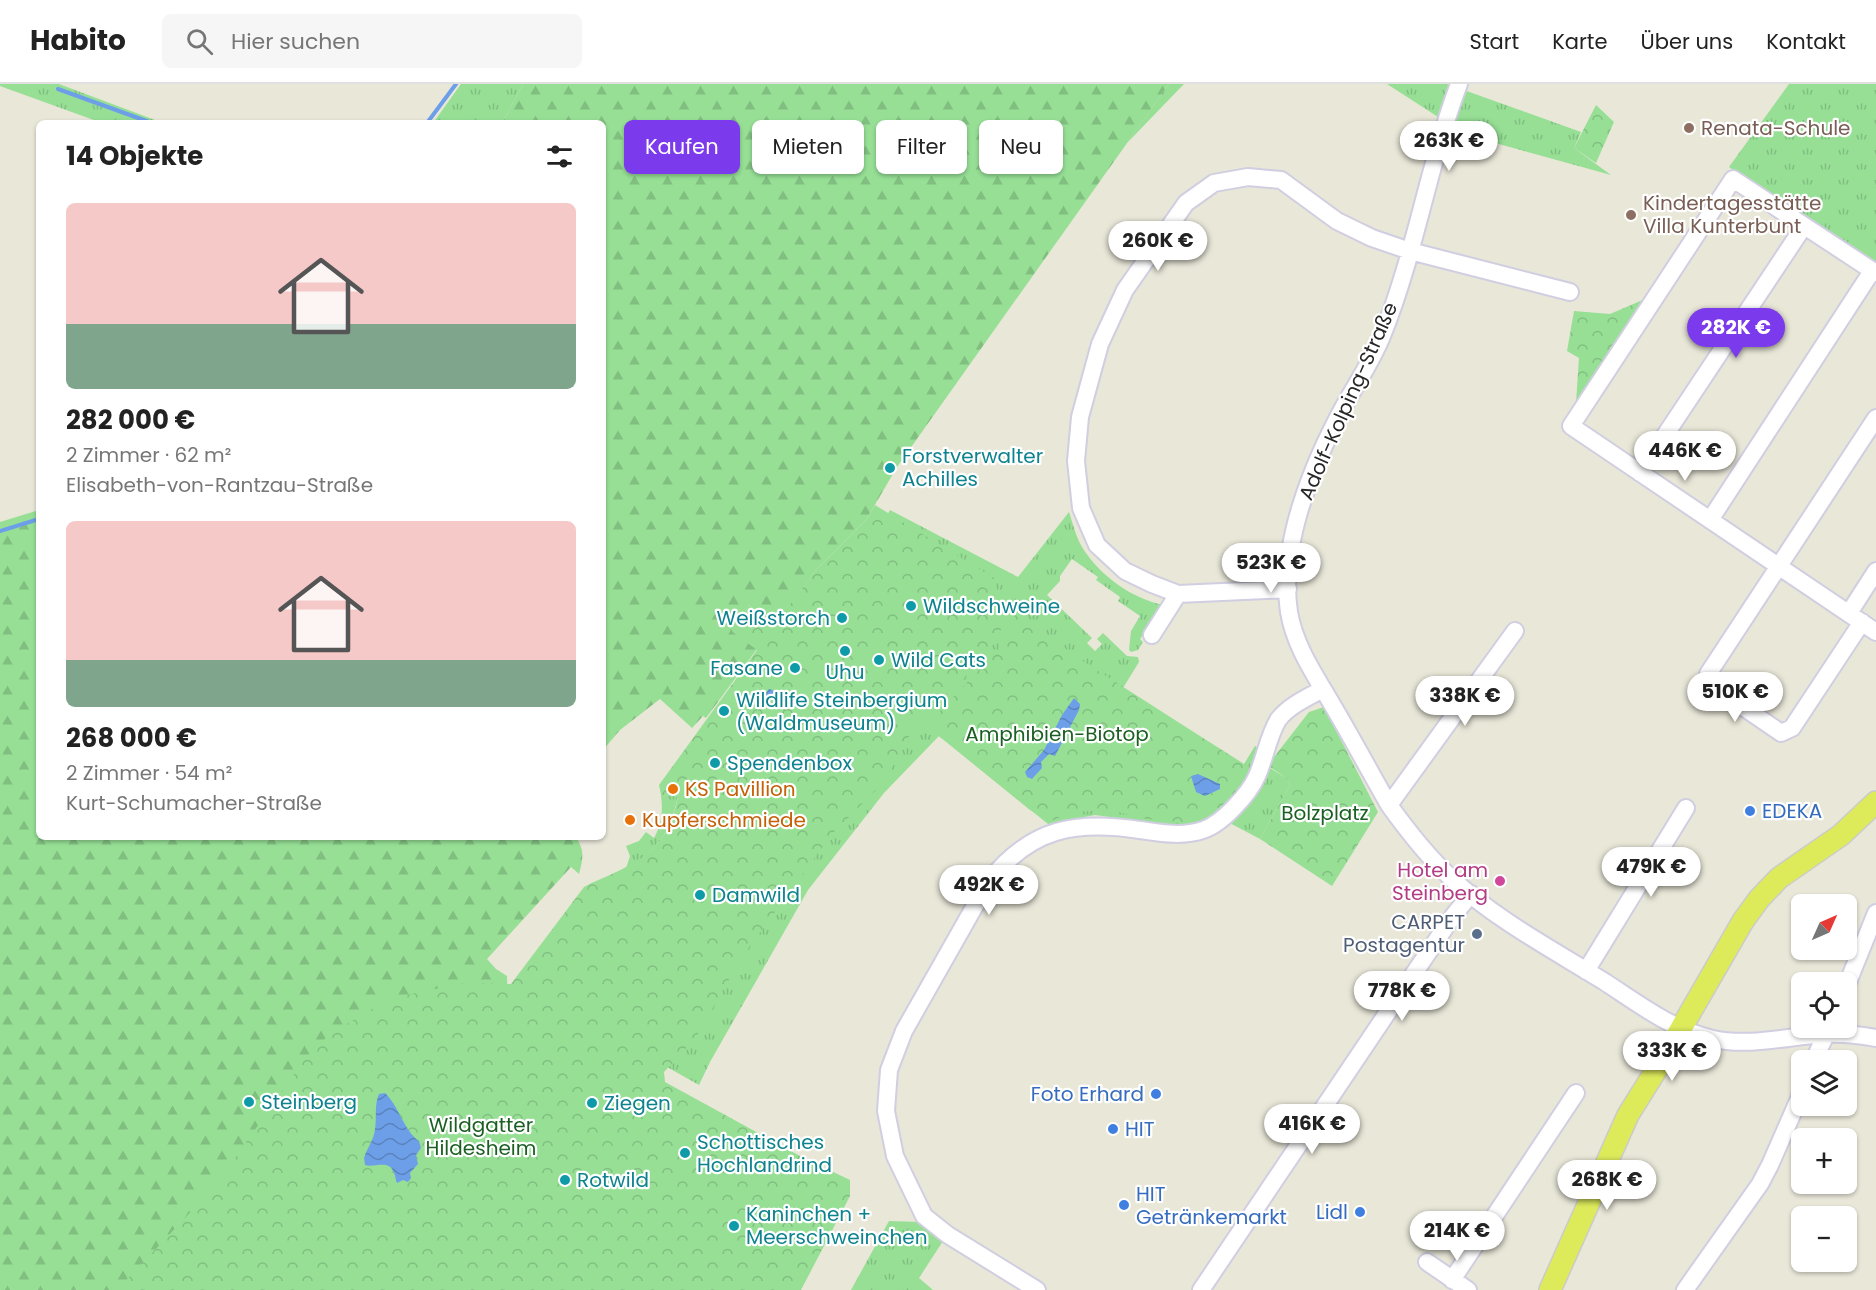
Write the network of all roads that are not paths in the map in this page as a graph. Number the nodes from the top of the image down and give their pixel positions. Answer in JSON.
{"nodes":[{"id":1,"x":1459,"y":84,"type":"edge"},
{"id":2,"x":1804,"y":226,"type":"junction"},
{"id":3,"x":1410,"y":250,"type":"junction"},
{"id":4,"x":1874,"y":272,"type":"edge"},
{"id":5,"x":1570,"y":292,"type":"dead end"},
{"id":6,"x":1876,"y":418,"type":"edge"},
{"id":7,"x":1640,"y":473,"type":"junction"},
{"id":8,"x":1710,"y":520,"type":"junction"},
{"id":9,"x":1779,"y":567,"type":"junction"},
{"id":10,"x":1876,"y":571,"type":"edge"},
{"id":11,"x":1288,"y":589,"type":"junction"},
{"id":12,"x":1178,"y":594,"type":"junction"},
{"id":13,"x":1855,"y":618,"type":"junction"},
{"id":14,"x":1515,"y":631,"type":"dead end"},
{"id":15,"x":1876,"y":632,"type":"edge"},
{"id":16,"x":1152,"y":635,"type":"dead end"},
{"id":17,"x":1323,"y":688,"type":"junction"},
{"id":18,"x":1876,"y":802,"type":"edge"},
{"id":19,"x":1389,"y":805,"type":"junction"},
{"id":20,"x":1686,"y":808,"type":"dead end"},
{"id":21,"x":1471,"y":894,"type":"junction"},
{"id":22,"x":1876,"y":913,"type":"edge"},
{"id":23,"x":1586,"y":971,"type":"junction"},
{"id":24,"x":1852,"y":972,"type":"edge"},
{"id":25,"x":1680,"y":1029,"type":"junction"},
{"id":26,"x":1857,"y":1035,"type":"edge"},
{"id":27,"x":1791,"y":1036,"type":"edge"},
{"id":28,"x":1876,"y":1038,"type":"edge"},
{"id":29,"x":1576,"y":1093,"type":"dead end"},
{"id":30,"x":1791,"y":1116,"type":"edge"},
{"id":31,"x":1426,"y":1262,"type":"dead end"},
{"id":32,"x":1452,"y":1280,"type":"junction"},
{"id":33,"x":1037,"y":1290,"type":"edge"},
{"id":34,"x":1201,"y":1290,"type":"edge"},
{"id":35,"x":1468,"y":1290,"type":"edge"},
{"id":36,"x":1551,"y":1290,"type":"edge"},
{"id":37,"x":1684,"y":1290,"type":"edge"}],
"edges":[{"from":1,"to":3,"type":"street","name":"Adolf-Kolping-Straße"},
{"from":2,"to":4,"type":"street"},
{"from":2,"to":7,"type":"street"},
{"from":2,"to":7,"type":"street"},
{"from":3,"to":5,"type":"street"},
{"from":3,"to":11,"type":"street","name":"Adolf-Kolping-Straße"},
{"from":3,"to":12,"type":"street"},
{"from":4,"to":8,"type":"street"},
{"from":6,"to":9,"type":"street"},
{"from":7,"to":8,"type":"street"},
{"from":8,"to":9,"type":"street"},
{"from":9,"to":13,"type":"street"},
{"from":9,"to":13,"type":"street"},
{"from":10,"to":13,"type":"street"},
{"from":11,"to":12,"type":"street"},
{"from":11,"to":17,"type":"street","name":"Adolf-Kolping-Straße"},
{"from":12,"to":16,"type":"street"},
{"from":13,"to":15,"type":"street"},
{"from":14,"to":19,"type":"street"},
{"from":17,"to":19,"type":"street","name":"Adolf-Kolping-Straße"},
{"from":17,"to":33,"type":"street"},
{"from":18,"to":25,"type":"main road"},
{"from":19,"to":21,"type":"street","name":"Adolf-Kolping-Straße"},
{"from":20,"to":23,"type":"street"},
{"from":21,"to":23,"type":"street","name":"Adolf-Kolping-Straße"},
{"from":21,"to":34,"type":"street"},
{"from":22,"to":24,"type":"street"},
{"from":23,"to":25,"type":"street","name":"Adolf-Kolping-Straße"},
{"from":25,"to":27,"type":"street","name":"Adolf-Kolping-Straße"},
{"from":25,"to":36,"type":"main road"},
{"from":26,"to":28,"type":"street","name":"Adolf-Kolping-Straße"},
{"from":29,"to":32,"type":"street"},
{"from":30,"to":37,"type":"street"},
{"from":31,"to":32,"type":"street"},
{"from":32,"to":35,"type":"street"}]}
